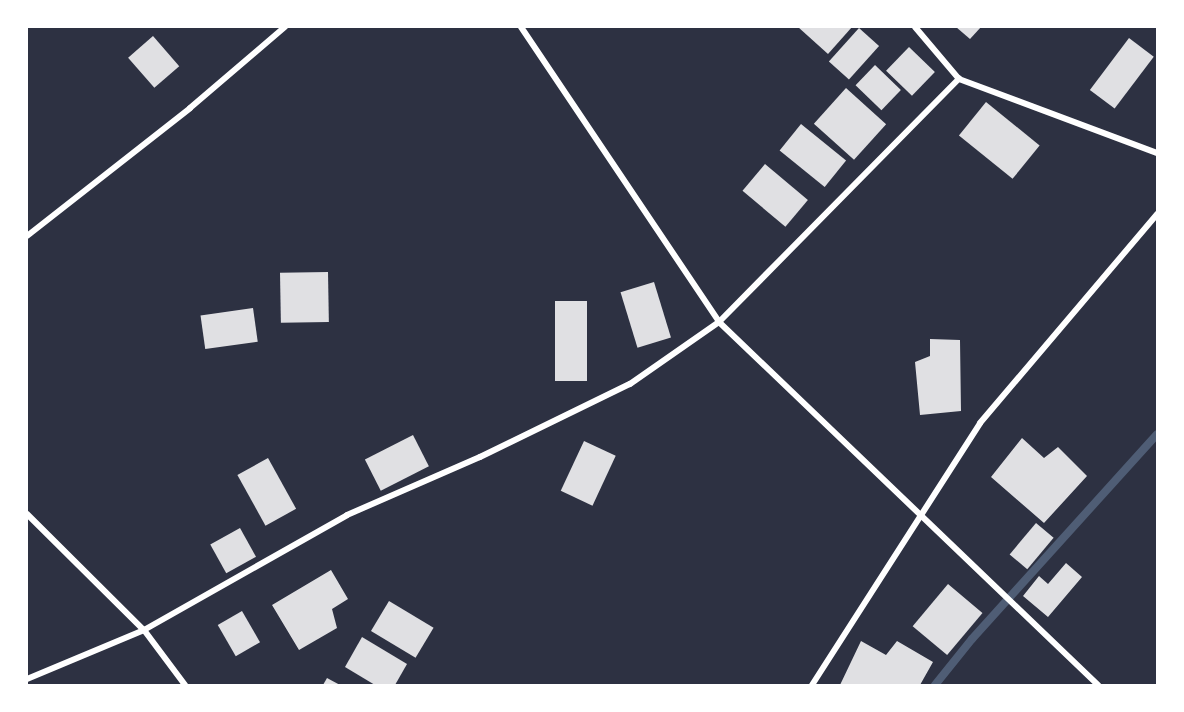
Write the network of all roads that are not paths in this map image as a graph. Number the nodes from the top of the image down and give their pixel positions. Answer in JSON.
{"nodes":[{"id":1,"x":285,"y":27,"type":"edge"},
{"id":2,"x":521,"y":27,"type":"edge"},
{"id":3,"x":915,"y":27,"type":"edge"},
{"id":4,"x":959,"y":79,"type":"junction"},
{"id":5,"x":1157,"y":153,"type":"edge"},
{"id":6,"x":1157,"y":214,"type":"edge"},
{"id":7,"x":27,"y":236,"type":"edge"},
{"id":8,"x":719,"y":322,"type":"junction"},
{"id":9,"x":920,"y":513,"type":"junction"},
{"id":10,"x":27,"y":514,"type":"edge"},
{"id":11,"x":144,"y":630,"type":"junction"},
{"id":12,"x":27,"y":679,"type":"edge"},
{"id":13,"x":185,"y":685,"type":"edge"},
{"id":14,"x":812,"y":685,"type":"edge"},
{"id":15,"x":1098,"y":685,"type":"edge"}],
"edges":[{"from":1,"to":7,"type":"street"},
{"from":2,"to":8,"type":"street"},
{"from":3,"to":4,"type":"street"},
{"from":4,"to":5,"type":"street"},
{"from":4,"to":8,"type":"street"},
{"from":6,"to":9,"type":"street"},
{"from":8,"to":9,"type":"street"},
{"from":8,"to":11,"type":"street"},
{"from":9,"to":14,"type":"street"},
{"from":9,"to":15,"type":"street"},
{"from":10,"to":11,"type":"street"},
{"from":11,"to":12,"type":"street"},
{"from":11,"to":13,"type":"street"}]}
